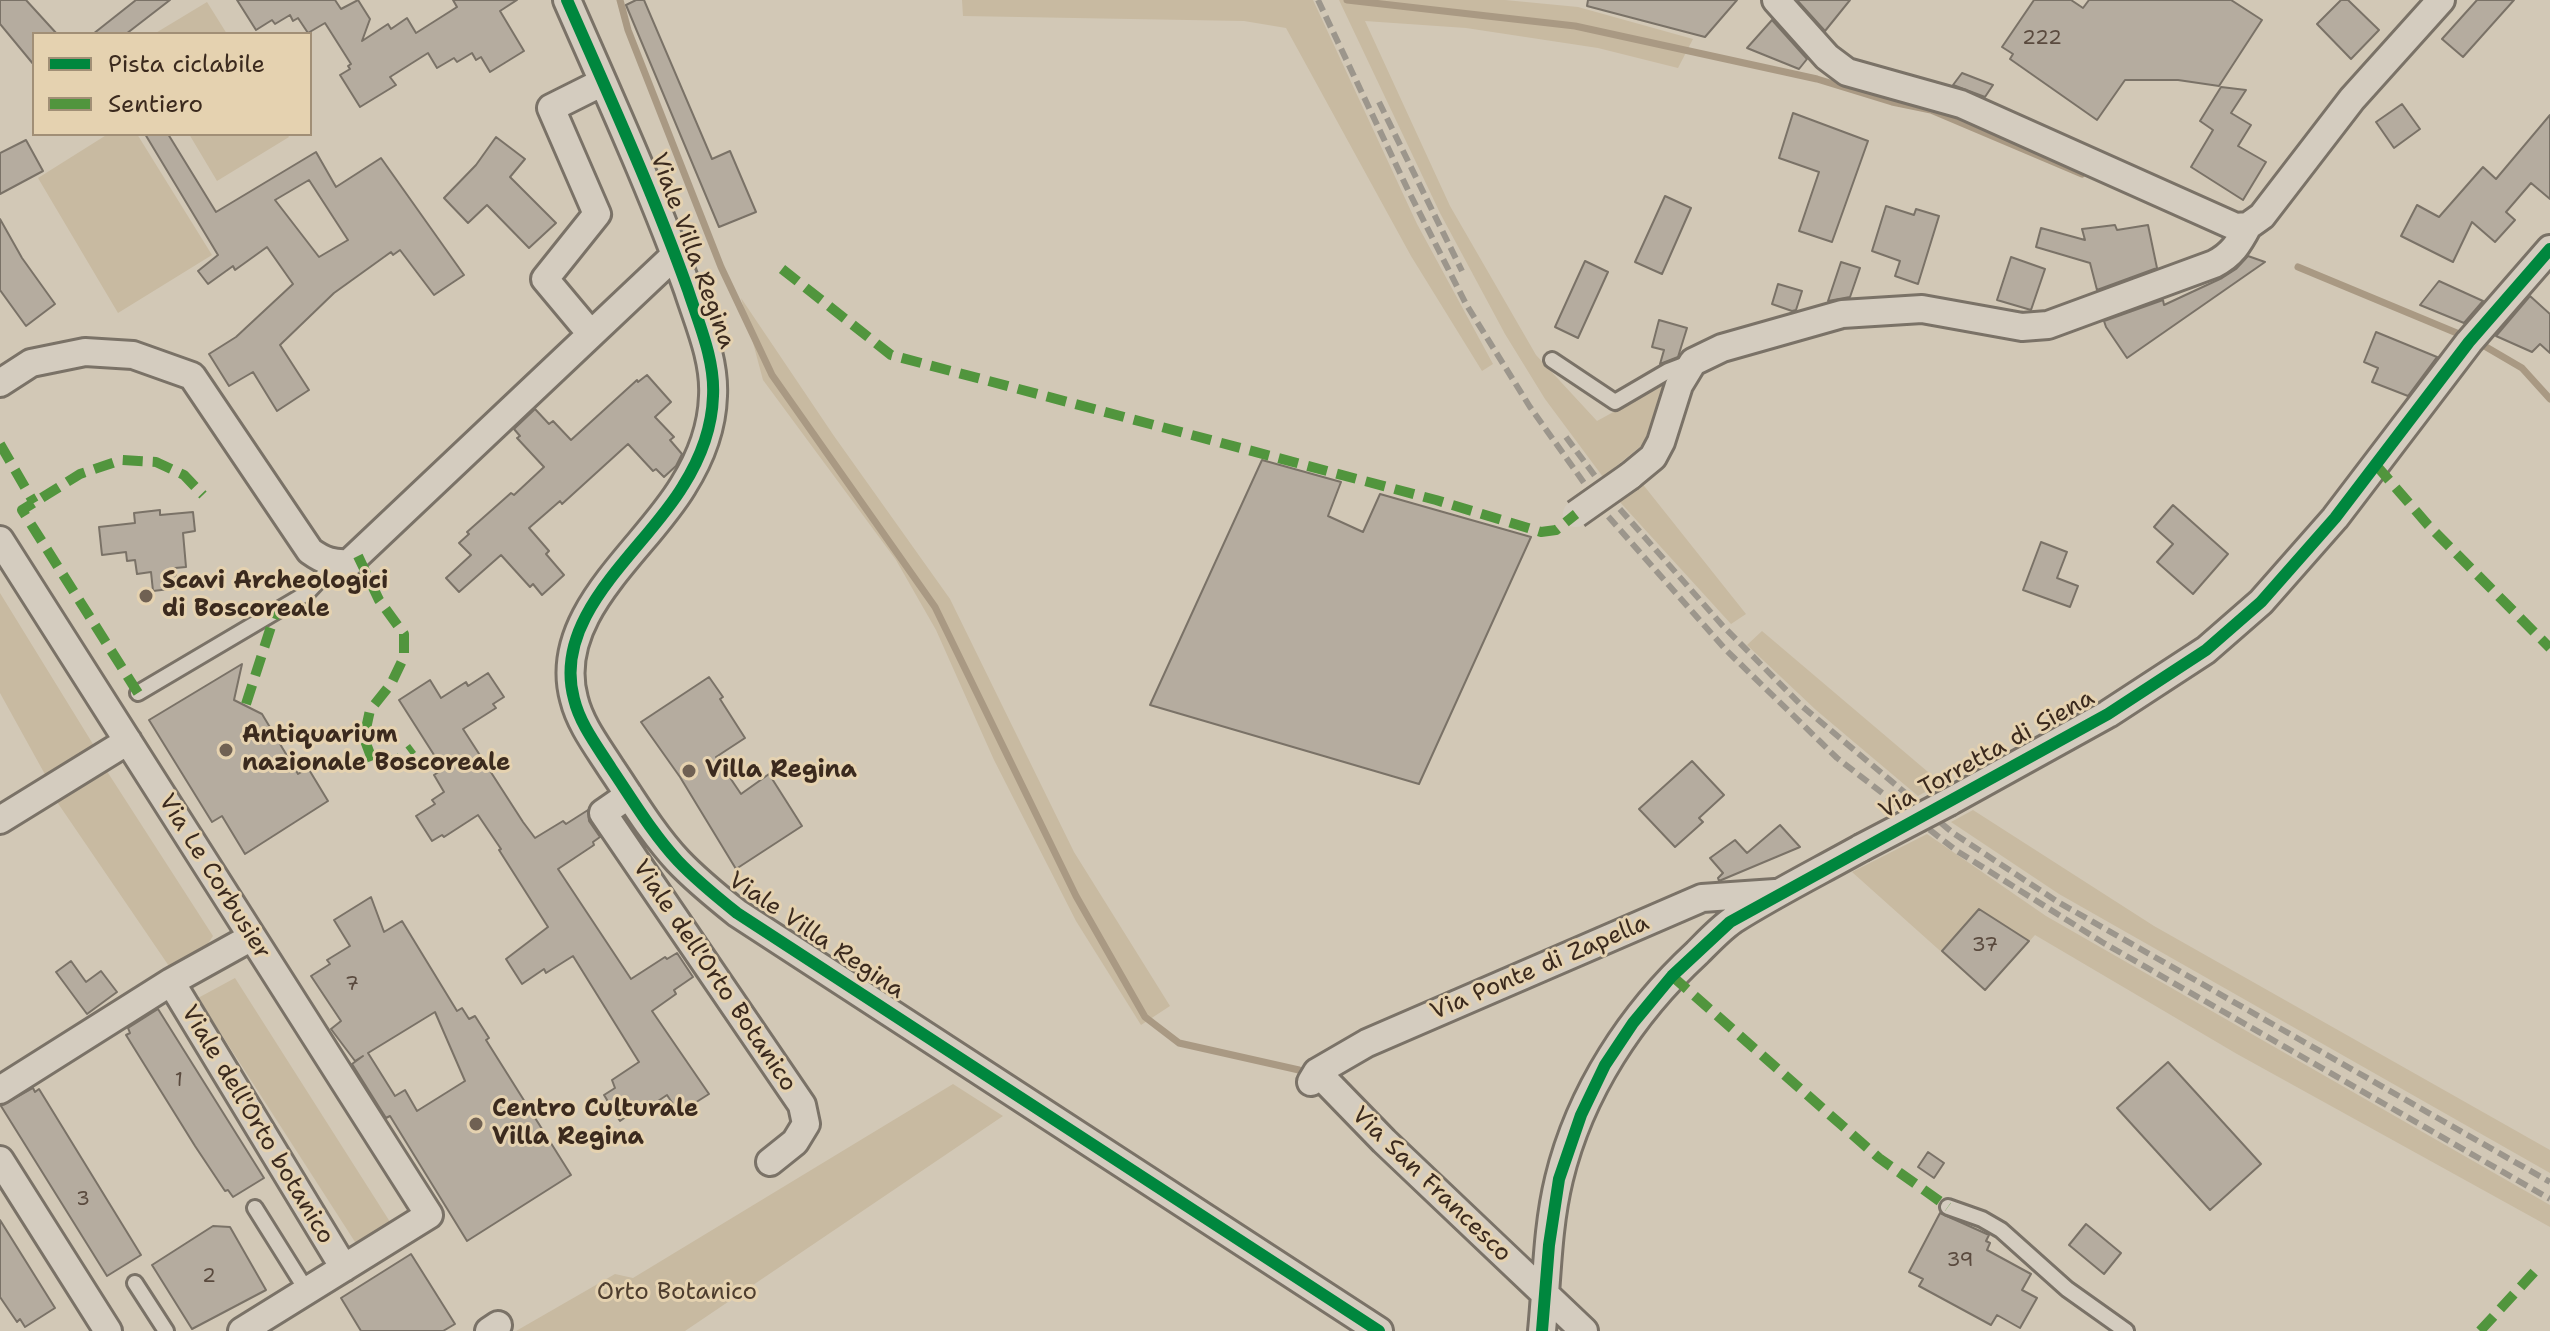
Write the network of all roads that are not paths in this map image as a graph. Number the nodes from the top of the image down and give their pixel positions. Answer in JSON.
{"nodes":[{"id":1,"x":567,"y":0,"type":"edge"},
{"id":2,"x":1776,"y":0,"type":"edge"},
{"id":3,"x":2441,"y":0,"type":"edge"},
{"id":4,"x":603,"y":82,"type":"junction"},
{"id":5,"x":2248,"y":226,"type":"junction"},
{"id":6,"x":2550,"y":249,"type":"edge"},
{"id":7,"x":675,"y":255,"type":"junction"},
{"id":8,"x":591,"y":334,"type":"junction"},
{"id":9,"x":1552,"y":360,"type":"dead end"},
{"id":10,"x":1693,"y":362,"type":"junction"},
{"id":11,"x":0,"y":383,"type":"edge"},
{"id":12,"x":1576,"y":514,"type":"dead end"},
{"id":13,"x":0,"y":540,"type":"edge"},
{"id":14,"x":334,"y":564,"type":"junction"},
{"id":15,"x":138,"y":693,"type":"dead end"},
{"id":16,"x":128,"y":741,"type":"junction"},
{"id":17,"x":629,"y":795,"type":"junction"},
{"id":18,"x":0,"y":820,"type":"edge"},
{"id":19,"x":1782,"y":892,"type":"junction"},
{"id":20,"x":252,"y":937,"type":"junction"},
{"id":21,"x":171,"y":982,"type":"junction"},
{"id":22,"x":1314,"y":1077,"type":"joint"},
{"id":23,"x":0,"y":1090,"type":"edge"},
{"id":24,"x":0,"y":1160,"type":"edge"},
{"id":25,"x":770,"y":1162,"type":"dead end"},
{"id":26,"x":1948,"y":1207,"type":"dead end"},
{"id":27,"x":255,"y":1208,"type":"dead end"},
{"id":28,"x":429,"y":1215,"type":"joint"},
{"id":29,"x":344,"y":1268,"type":"junction"},
{"id":30,"x":135,"y":1283,"type":"dead end"},
{"id":31,"x":307,"y":1291,"type":"junction"},
{"id":32,"x":1546,"y":1297,"type":"junction"},
{"id":33,"x":108,"y":1331,"type":"edge"},
{"id":34,"x":166,"y":1331,"type":"edge"},
{"id":35,"x":242,"y":1331,"type":"edge"},
{"id":36,"x":1379,"y":1331,"type":"edge"},
{"id":37,"x":1542,"y":1331,"type":"edge"},
{"id":38,"x":1584,"y":1331,"type":"edge"},
{"id":39,"x":2126,"y":1331,"type":"edge"}],
"edges":[{"from":1,"to":4,"type":"street","name":"Viale Villa Regina"},
{"from":2,"to":5,"type":"street"},
{"from":3,"to":5,"type":"street"},
{"from":4,"to":7,"type":"street","name":"Viale Villa Regina"},
{"from":4,"to":8,"type":"street"},
{"from":5,"to":10,"type":"street"},
{"from":6,"to":19,"type":"street","name":"Via Torretta di Siena","bridge":true},
{"from":7,"to":8,"type":"street","name":"Viale Villa Regina"},
{"from":7,"to":17,"type":"street","name":"Viale Villa Regina"},
{"from":8,"to":14,"type":"street","name":"Viale Villa Regina"},
{"from":9,"to":10,"type":"lane"},
{"from":10,"to":12,"type":"street","bridge":true},
{"from":11,"to":14,"type":"street"},
{"from":13,"to":16,"type":"street","name":"Via Le Corbusier"},
{"from":14,"to":15,"type":"lane"},
{"from":16,"to":18,"type":"street"},
{"from":16,"to":20,"type":"street","name":"Via Le Corbusier"},
{"from":17,"to":25,"type":"street","name":"Viale dell'Orto Botanico"},
{"from":17,"to":36,"type":"street","name":"Viale Villa Regina"},
{"from":19,"to":22,"type":"street","name":"Via Ponte di Zapella"},
{"from":19,"to":32,"type":"street","name":"Via Torretta di Siena"},
{"from":20,"to":21,"type":"street","name":"Viale dell'Orto botanico"},
{"from":20,"to":28,"type":"street","name":"Via Le Corbusier"},
{"from":21,"to":23,"type":"street","name":"Viale dell'Orto botanico"},
{"from":21,"to":29,"type":"street","name":"Viale dell'Orto botanico"},
{"from":22,"to":32,"type":"street","name":"Via San Francesco"},
{"from":24,"to":33,"type":"street"},
{"from":26,"to":39,"type":"lane"},
{"from":27,"to":31,"type":"lane"},
{"from":28,"to":29,"type":"street","name":"Viale dell'Orto botanico"},
{"from":29,"to":31,"type":"street","name":"Viale dell'Orto botanico"},
{"from":30,"to":34,"type":"lane"},
{"from":31,"to":35,"type":"street","name":"Viale dell'Orto botanico"},
{"from":32,"to":37,"type":"street","name":"Via Torretta di Siena"},
{"from":32,"to":38,"type":"street","name":"Via San Francesco"}]}
